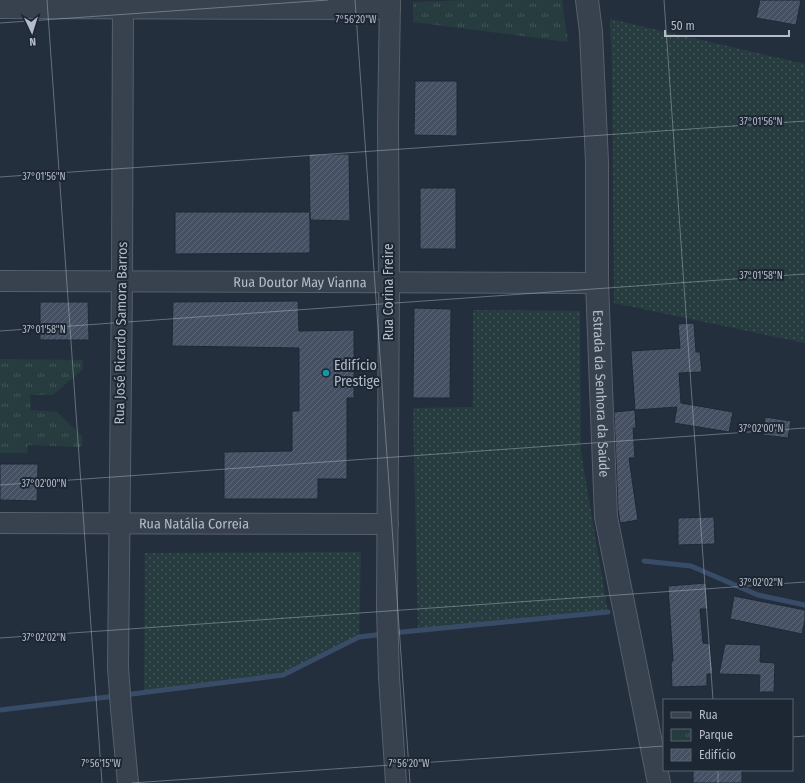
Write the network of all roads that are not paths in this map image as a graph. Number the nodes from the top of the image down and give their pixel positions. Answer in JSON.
{"nodes":[{"id":1,"x":587,"y":0,"type":"edge"},
{"id":2,"x":124,"y":4,"type":"edge"},
{"id":3,"x":390,"y":4,"type":"edge"},
{"id":4,"x":0,"y":8,"type":"edge"},
{"id":5,"x":0,"y":281,"type":"edge"},
{"id":6,"x":122,"y":281,"type":"junction"},
{"id":7,"x":389,"y":282,"type":"junction"},
{"id":8,"x":597,"y":283,"type":"junction"},
{"id":9,"x":0,"y":523,"type":"edge"},
{"id":10,"x":119,"y":523,"type":"junction"},
{"id":11,"x":388,"y":524,"type":"junction"},
{"id":12,"x":128,"y":783,"type":"edge"},
{"id":13,"x":396,"y":783,"type":"edge"},
{"id":14,"x":659,"y":783,"type":"edge"}],
"edges":[{"from":1,"to":8,"type":"street","name":"Estrada da Senhora da Saúde"},
{"from":2,"to":3,"type":"street"},
{"from":2,"to":4,"type":"street"},
{"from":2,"to":6,"type":"street","name":"Rua José Ricardo Samora Barros"},
{"from":3,"to":7,"type":"street","name":"Rua Corina Freire"},
{"from":5,"to":6,"type":"street"},
{"from":6,"to":7,"type":"street","name":"Rua Doutor May Vianna"},
{"from":6,"to":10,"type":"street","name":"Rua José Ricardo Samora Barros"},
{"from":7,"to":8,"type":"street","name":"Rua Doutor May Vianna"},
{"from":7,"to":11,"type":"street","name":"Rua Corina Freire"},
{"from":8,"to":14,"type":"street","name":"Estrada da Senhora da Saúde"},
{"from":9,"to":10,"type":"street","name":"Rua Natália Correia"},
{"from":10,"to":11,"type":"street","name":"Rua Natália Correia"},
{"from":10,"to":12,"type":"street","name":"Rua José Ricardo Samora Barros"},
{"from":11,"to":13,"type":"street","name":"Rua Corina Freire"}]}
